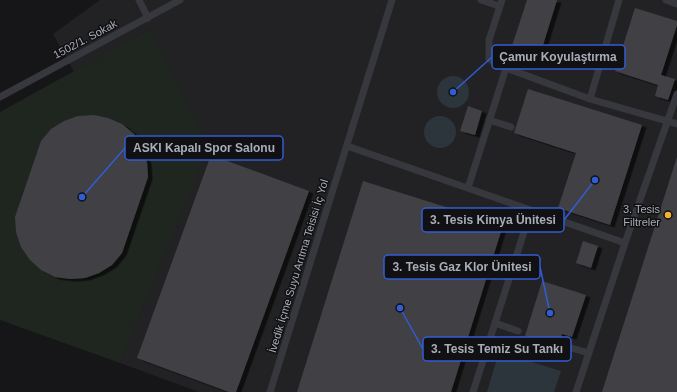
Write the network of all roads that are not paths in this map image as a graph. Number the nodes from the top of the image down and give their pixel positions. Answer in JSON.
{"nodes":[{"id":1,"x":139,"y":0,"type":"edge"},
{"id":2,"x":180,"y":0,"type":"edge"},
{"id":3,"x":392,"y":0,"type":"edge"},
{"id":4,"x":481,"y":0,"type":"edge"},
{"id":5,"x":619,"y":0,"type":"edge"},
{"id":6,"x":666,"y":0,"type":"edge"},
{"id":7,"x":500,"y":3,"type":"edge"},
{"id":8,"x":677,"y":4,"type":"edge"},
{"id":9,"x":148,"y":18,"type":"junction"},
{"id":10,"x":506,"y":68,"type":"junction"},
{"id":11,"x":677,"y":94,"type":"edge"},
{"id":12,"x":0,"y":97,"type":"edge"},
{"id":13,"x":590,"y":99,"type":"junction"},
{"id":14,"x":489,"y":120,"type":"junction"},
{"id":15,"x":668,"y":122,"type":"junction"},
{"id":16,"x":677,"y":124,"type":"edge"},
{"id":17,"x":511,"y":127,"type":"dead end"},
{"id":18,"x":347,"y":146,"type":"junction"},
{"id":19,"x":468,"y":188,"type":"junction"},
{"id":20,"x":531,"y":210,"type":"junction"},
{"id":21,"x":625,"y":243,"type":"junction"},
{"id":22,"x":495,"y":323,"type":"junction"},
{"id":23,"x":518,"y":331,"type":"dead end"},
{"id":24,"x":564,"y":346,"type":"dead end"},
{"id":25,"x":589,"y":353,"type":"junction"},
{"id":26,"x":270,"y":392,"type":"edge"},
{"id":27,"x":473,"y":392,"type":"edge"},
{"id":28,"x":576,"y":392,"type":"edge"}],
"edges":[{"from":1,"to":9,"type":"lane"},
{"from":2,"to":9,"type":"lane","name":"1502/1. Sokak"},
{"from":3,"to":18,"type":"lane","name":"İvedik İçme Suyu Arıtma Teisisi İç Yol"},
{"from":4,"to":7,"type":"lane"},
{"from":5,"to":13,"type":"lane"},
{"from":6,"to":8,"type":"lane"},
{"from":7,"to":10,"type":"lane"},
{"from":9,"to":12,"type":"lane","name":"1502/1. Sokak"},
{"from":10,"to":13,"type":"lane"},
{"from":10,"to":14,"type":"lane"},
{"from":11,"to":15,"type":"lane"},
{"from":13,"to":15,"type":"lane"},
{"from":14,"to":17,"type":"lane"},
{"from":14,"to":19,"type":"lane"},
{"from":15,"to":16,"type":"lane"},
{"from":15,"to":21,"type":"lane"},
{"from":18,"to":19,"type":"lane"},
{"from":18,"to":26,"type":"lane","name":"İvedik İçme Suyu Arıtma Teisisi İç Yol"},
{"from":19,"to":20,"type":"lane"},
{"from":20,"to":21,"type":"lane"},
{"from":20,"to":22,"type":"lane"},
{"from":21,"to":25,"type":"lane"},
{"from":22,"to":23,"type":"lane"},
{"from":22,"to":27,"type":"lane"},
{"from":24,"to":25,"type":"lane"},
{"from":25,"to":28,"type":"lane"}]}
